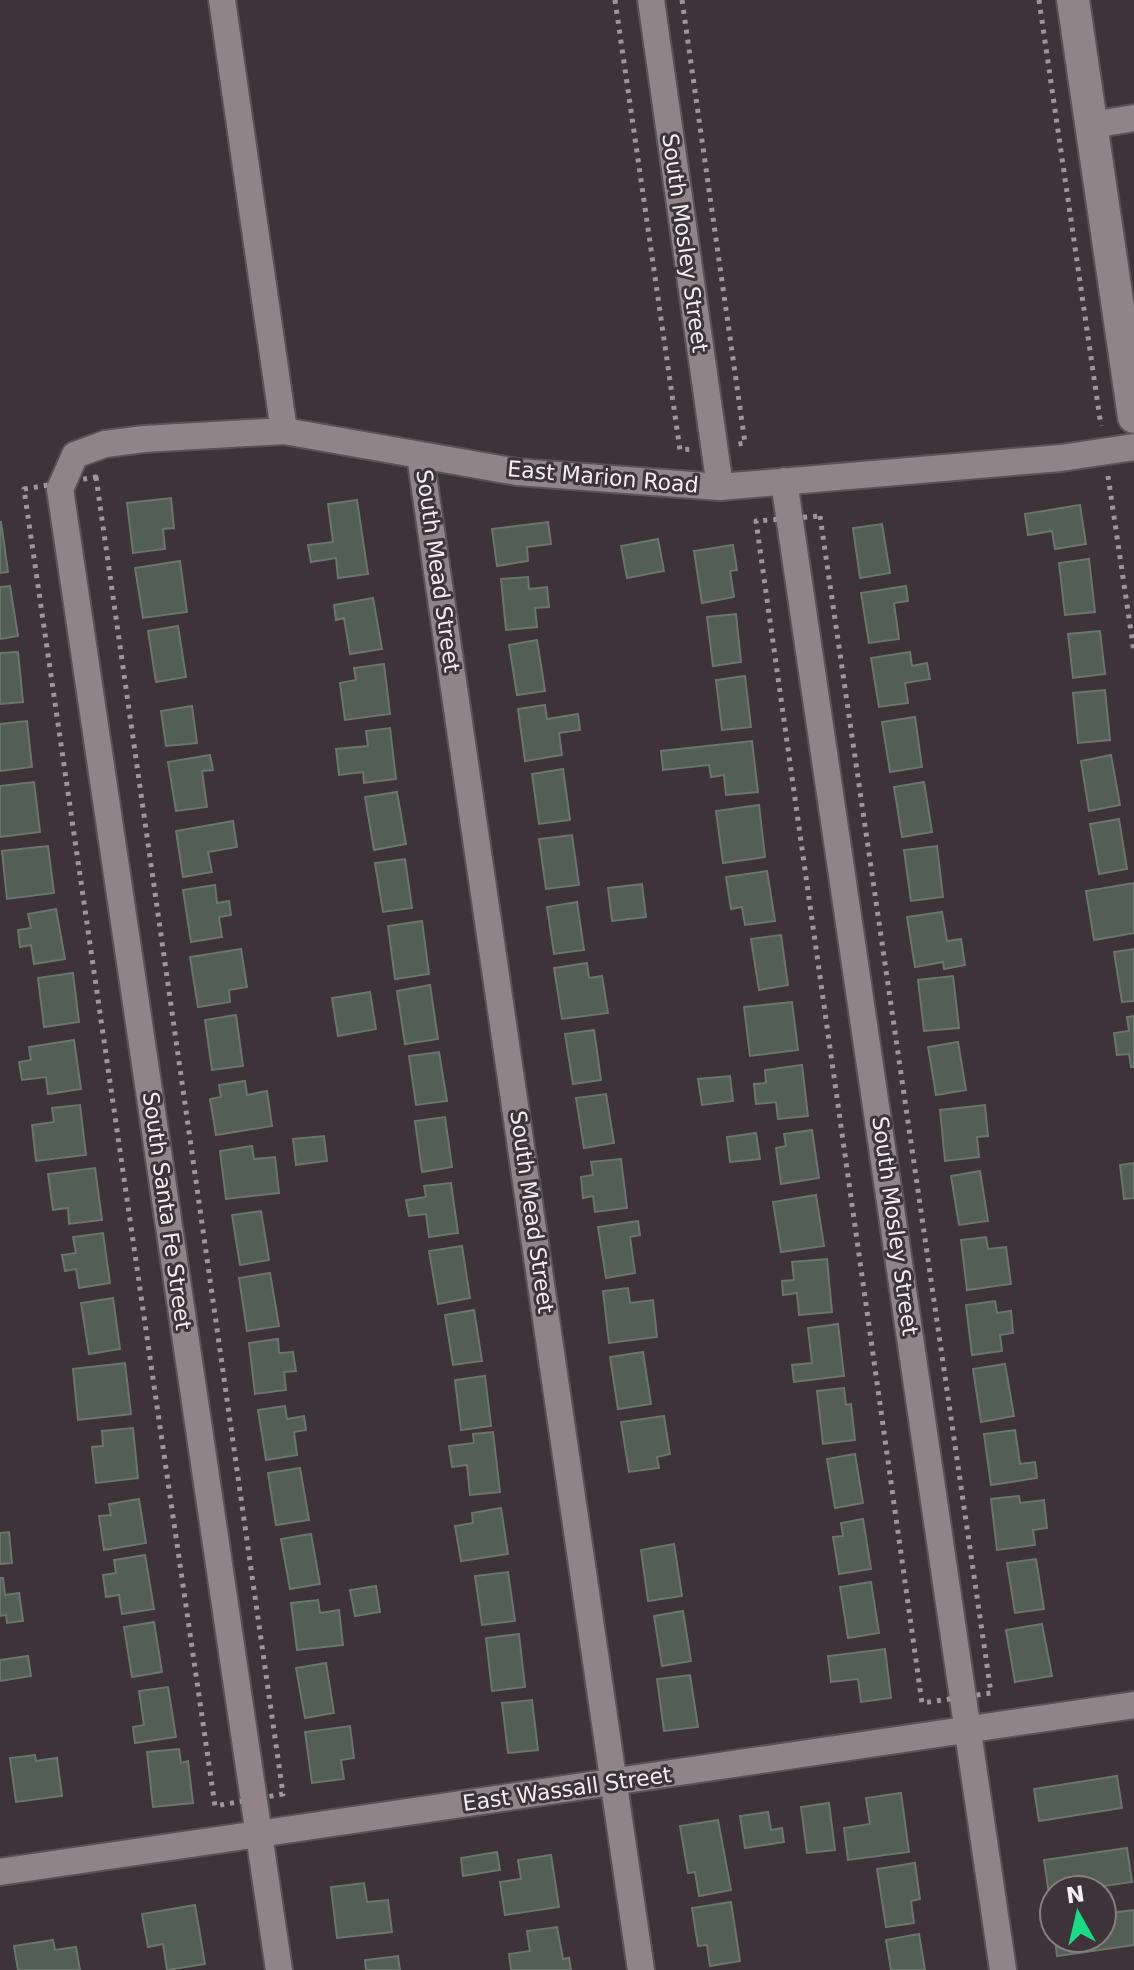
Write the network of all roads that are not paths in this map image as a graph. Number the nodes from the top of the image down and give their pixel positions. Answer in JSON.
{"nodes":[{"id":1,"x":222,"y":0,"type":"edge"},
{"id":2,"x":651,"y":0,"type":"edge"},
{"id":3,"x":1073,"y":0,"type":"edge"},
{"id":4,"x":1134,"y":118,"type":"edge"},
{"id":5,"x":1092,"y":125,"type":"junction"},
{"id":6,"x":1134,"y":417,"type":"edge"},
{"id":7,"x":284,"y":431,"type":"junction"},
{"id":8,"x":1134,"y":447,"type":"edge"},
{"id":9,"x":75,"y":455,"type":"joint"},
{"id":10,"x":420,"y":455,"type":"junction"},
{"id":11,"x":784,"y":481,"type":"junction"},
{"id":12,"x":720,"y":487,"type":"junction"},
{"id":13,"x":1134,"y":1705,"type":"edge"},
{"id":14,"x":969,"y":1730,"type":"junction"},
{"id":15,"x":613,"y":1782,"type":"junction"},
{"id":16,"x":259,"y":1834,"type":"junction"},
{"id":17,"x":0,"y":1872,"type":"edge"},
{"id":18,"x":279,"y":1970,"type":"edge"},
{"id":19,"x":641,"y":1970,"type":"edge"},
{"id":20,"x":1003,"y":1970,"type":"edge"}],
"edges":[{"from":1,"to":7,"type":"street"},
{"from":2,"to":12,"type":"street","name":"South Mosley Street"},
{"from":3,"to":5,"type":"street"},
{"from":4,"to":5,"type":"street"},
{"from":5,"to":6,"type":"street"},
{"from":7,"to":9,"type":"street","name":"East Marion Road"},
{"from":7,"to":10,"type":"street","name":"East Marion Road"},
{"from":8,"to":11,"type":"street","name":"East Marion Road"},
{"from":9,"to":16,"type":"street","name":"South Santa Fe Street"},
{"from":10,"to":12,"type":"street","name":"East Marion Road"},
{"from":10,"to":15,"type":"street","name":"South Mead Street"},
{"from":11,"to":12,"type":"street","name":"East Marion Road"},
{"from":11,"to":14,"type":"street","name":"South Mosley Street"},
{"from":13,"to":14,"type":"street","name":"East Wassall Street"},
{"from":14,"to":15,"type":"street","name":"East Wassall Street"},
{"from":14,"to":20,"type":"street","name":"South Mosley Street"},
{"from":15,"to":16,"type":"street","name":"East Wassall Street"},
{"from":15,"to":19,"type":"street","name":"South Mead Street"},
{"from":16,"to":17,"type":"street","name":"East Wassall Street"},
{"from":16,"to":18,"type":"street","name":"South Santa Fe Street"}]}
